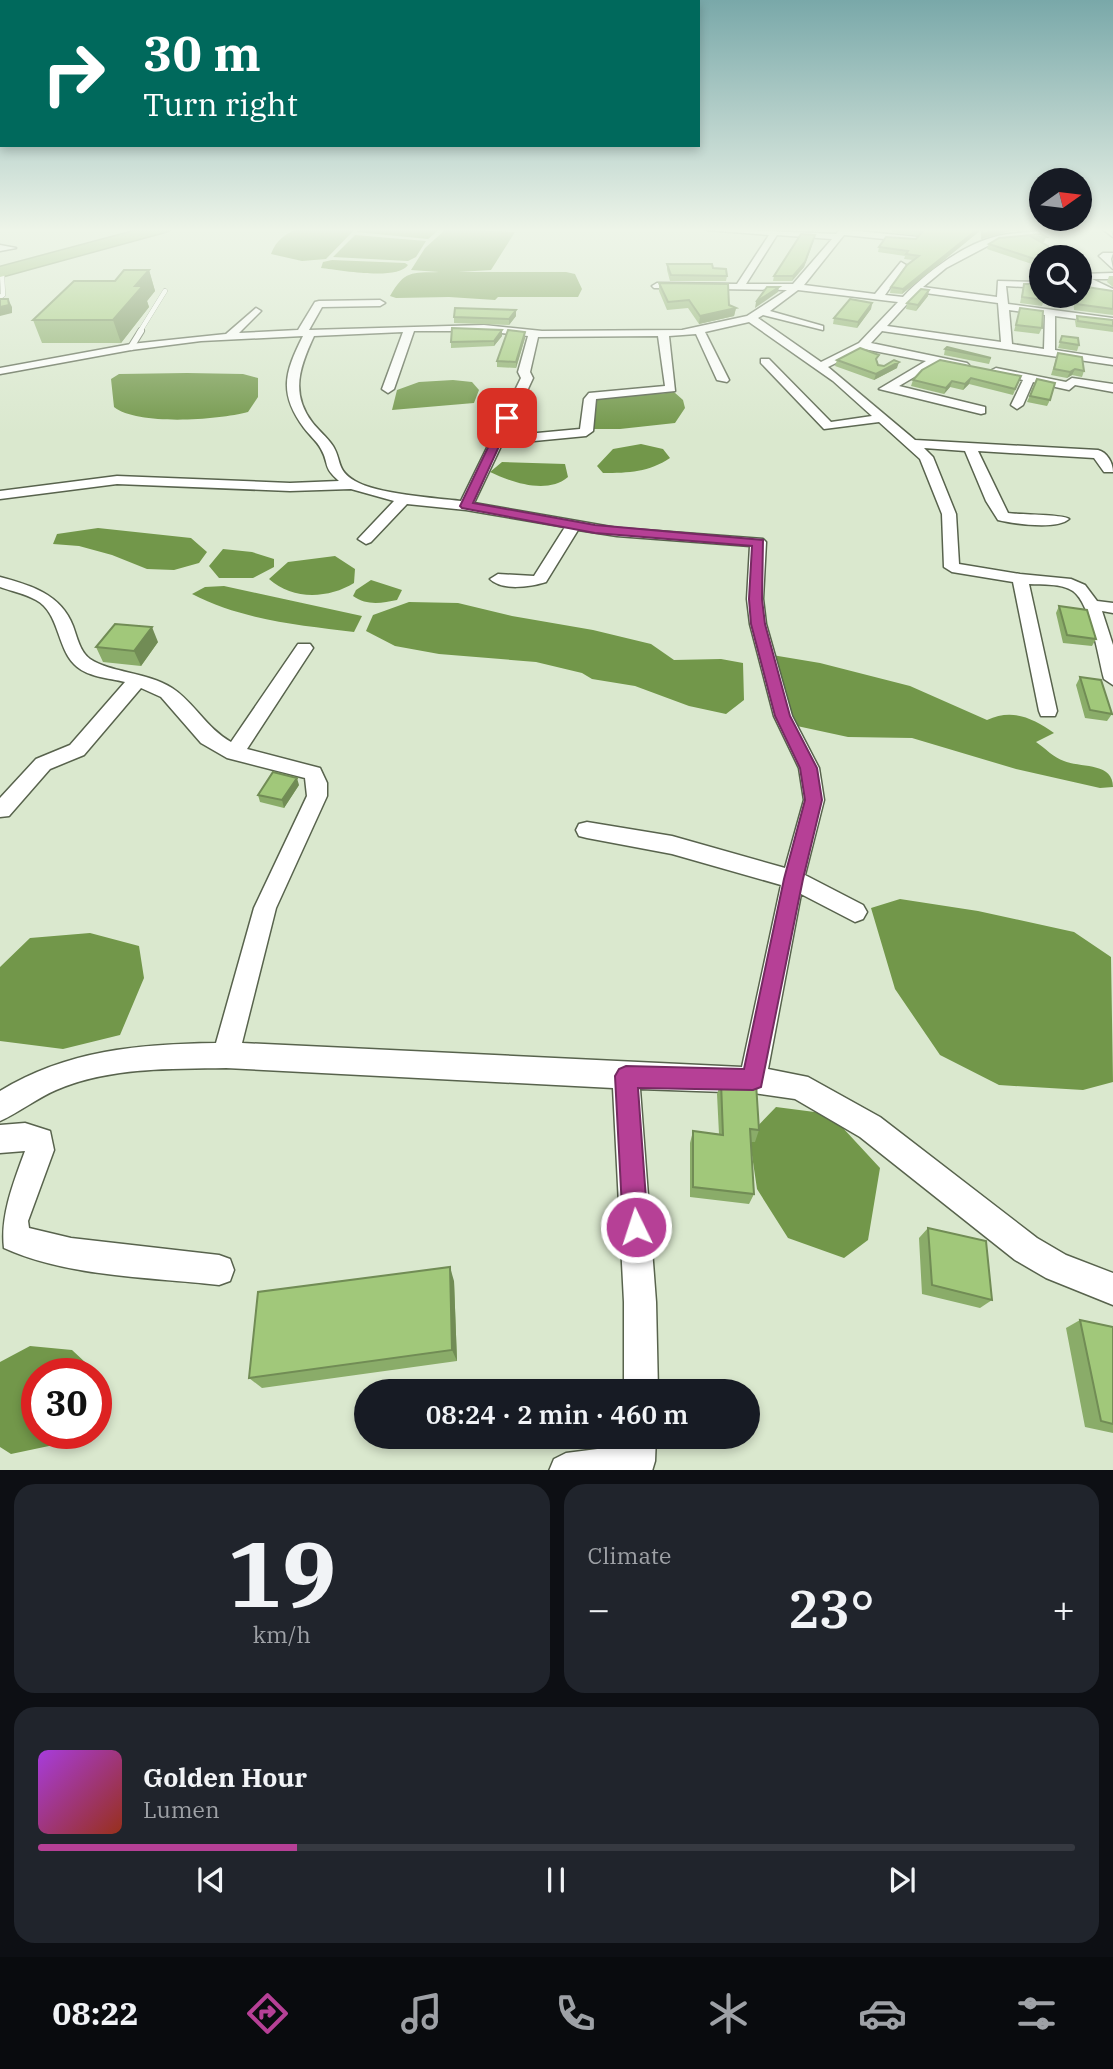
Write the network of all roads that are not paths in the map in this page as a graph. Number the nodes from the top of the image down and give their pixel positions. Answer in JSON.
{"nodes":[{"id":1,"x":162,"y":297,"type":"edge"},
{"id":2,"x":783,"y":297,"type":"edge"},
{"id":3,"x":875,"y":297,"type":"edge"},
{"id":4,"x":878,"y":297,"type":"joint"},
{"id":5,"x":907,"y":297,"type":"edge"},
{"id":6,"x":962,"y":297,"type":"edge"},
{"id":7,"x":1001,"y":297,"type":"edge"},
{"id":8,"x":904,"y":300,"type":"junction"},
{"id":9,"x":380,"y":303,"type":"dead end"},
{"id":10,"x":1002,"y":303,"type":"junction"},
{"id":11,"x":256,"y":311,"type":"dead end"},
{"id":12,"x":1050,"y":312,"type":"junction"},
{"id":13,"x":757,"y":315,"type":"junction"},
{"id":14,"x":1110,"y":323,"type":"edge"},
{"id":15,"x":410,"y":328,"type":"junction"},
{"id":16,"x":819,"y":328,"type":"dead end"},
{"id":17,"x":882,"y":328,"type":"junction"},
{"id":18,"x":699,"y":330,"type":"junction"},
{"id":19,"x":306,"y":333,"type":"junction"},
{"id":20,"x":534,"y":333,"type":"junction"},
{"id":21,"x":663,"y":333,"type":"junction"},
{"id":22,"x":229,"y":337,"type":"junction"},
{"id":23,"x":863,"y":345,"type":"junction"},
{"id":24,"x":1007,"y":346,"type":"junction"},
{"id":25,"x":131,"y":347,"type":"junction"},
{"id":26,"x":1020,"y":348,"type":"junction"},
{"id":27,"x":903,"y":352,"type":"junction"},
{"id":28,"x":1049,"y":353,"type":"junction"},
{"id":29,"x":892,"y":359,"type":"edge"},
{"id":30,"x":938,"y":359,"type":"junction"},
{"id":31,"x":765,"y":360,"type":"dead end"},
{"id":32,"x":1113,"y":362,"type":"edge"},
{"id":33,"x":820,"y":367,"type":"junction"},
{"id":34,"x":0,"y":371,"type":"edge"},
{"id":35,"x":1006,"y":373,"type":"junction"},
{"id":36,"x":1029,"y":379,"type":"junction"},
{"id":37,"x":723,"y":380,"type":"dead end"},
{"id":38,"x":889,"y":387,"type":"junction"},
{"id":39,"x":1113,"y":387,"type":"edge"},
{"id":40,"x":388,"y":389,"type":"dead end"},
{"id":41,"x":864,"y":403,"type":"junction"},
{"id":42,"x":1017,"y":405,"type":"dead end"},
{"id":43,"x":981,"y":410,"type":"dead end"},
{"id":44,"x":881,"y":418,"type":"junction"},
{"id":45,"x":496,"y":441,"type":"junction"},
{"id":46,"x":913,"y":444,"type":"junction"},
{"id":47,"x":970,"y":447,"type":"junction"},
{"id":48,"x":1098,"y":454,"type":"junction"},
{"id":49,"x":1113,"y":454,"type":"edge"},
{"id":50,"x":1109,"y":469,"type":"dead end"},
{"id":51,"x":351,"y":485,"type":"junction"},
{"id":52,"x":0,"y":495,"type":"edge"},
{"id":53,"x":404,"y":499,"type":"junction"},
{"id":54,"x":466,"y":506,"type":"junction"},
{"id":55,"x":1062,"y":519,"type":"dead end"},
{"id":56,"x":573,"y":526,"type":"junction"},
{"id":57,"x":366,"y":539,"type":"dead end"},
{"id":58,"x":498,"y":579,"type":"dead end"},
{"id":59,"x":1020,"y":579,"type":"junction"},
{"id":60,"x":0,"y":582,"type":"edge"},
{"id":61,"x":1091,"y":605,"type":"junction"},
{"id":62,"x":1113,"y":608,"type":"edge"},
{"id":63,"x":304,"y":648,"type":"dead end"},
{"id":64,"x":1113,"y":678,"type":"edge"},
{"id":65,"x":138,"y":679,"type":"junction"},
{"id":66,"x":1048,"y":711,"type":"dead end"},
{"id":67,"x":234,"y":753,"type":"junction"},
{"id":68,"x":2,"y":810,"type":"dead end"},
{"id":69,"x":587,"y":830,"type":"dead end"},
{"id":70,"x":793,"y":879,"type":"junction"},
{"id":71,"x":855,"y":912,"type":"dead end"},
{"id":72,"x":226,"y":1055,"type":"junction"},
{"id":73,"x":626,"y":1076,"type":"junction"},
{"id":74,"x":753,"y":1080,"type":"junction"},
{"id":75,"x":0,"y":1107,"type":"edge"},
{"id":76,"x":0,"y":1139,"type":"edge"},
{"id":77,"x":15,"y":1244,"type":"edge"},
{"id":78,"x":219,"y":1270,"type":"dead end"},
{"id":79,"x":1113,"y":1289,"type":"edge"},
{"id":80,"x":640,"y":1379,"type":"edge"},
{"id":81,"x":642,"y":1456,"type":"edge"},
{"id":82,"x":571,"y":1470,"type":"edge"}],
"edges":[{"from":1,"to":25,"type":"lane"},
{"from":2,"to":13,"type":"street"},
{"from":3,"to":4,"type":"street"},
{"from":4,"to":8,"type":"street"},
{"from":5,"to":8,"type":"street"},
{"from":6,"to":10,"type":"street"},
{"from":7,"to":10,"type":"street"},
{"from":8,"to":17,"type":"street"},
{"from":9,"to":19,"type":"street"},
{"from":10,"to":12,"type":"street"},
{"from":10,"to":24,"type":"street"},
{"from":11,"to":22,"type":"street"},
{"from":12,"to":14,"type":"street"},
{"from":12,"to":28,"type":"street"},
{"from":13,"to":16,"type":"street"},
{"from":13,"to":18,"type":"street"},
{"from":13,"to":33,"type":"street"},
{"from":15,"to":19,"type":"street"},
{"from":15,"to":20,"type":"street"},
{"from":15,"to":40,"type":"street"},
{"from":17,"to":23,"type":"street"},
{"from":17,"to":24,"type":"street"},
{"from":18,"to":21,"type":"street"},
{"from":18,"to":37,"type":"street"},
{"from":19,"to":22,"type":"street"},
{"from":19,"to":51,"type":"street"},
{"from":20,"to":21,"type":"street"},
{"from":20,"to":45,"type":"street"},
{"from":21,"to":45,"type":"street"},
{"from":22,"to":25,"type":"street"},
{"from":23,"to":27,"type":"street"},
{"from":23,"to":33,"type":"street"},
{"from":24,"to":26,"type":"street"},
{"from":25,"to":34,"type":"street"},
{"from":26,"to":28,"type":"street"},
{"from":26,"to":35,"type":"street"},
{"from":27,"to":29,"type":"street"},
{"from":27,"to":30,"type":"street"},
{"from":28,"to":32,"type":"street"},
{"from":30,"to":35,"type":"street"},
{"from":30,"to":38,"type":"street"},
{"from":31,"to":44,"type":"street"},
{"from":33,"to":41,"type":"street"},
{"from":35,"to":36,"type":"street"},
{"from":36,"to":39,"type":"street"},
{"from":36,"to":42,"type":"street"},
{"from":38,"to":41,"type":"street"},
{"from":38,"to":43,"type":"street"},
{"from":41,"to":44,"type":"street"},
{"from":44,"to":46,"type":"street"},
{"from":45,"to":54,"type":"street"},
{"from":46,"to":47,"type":"street"},
{"from":46,"to":59,"type":"street"},
{"from":47,"to":48,"type":"street"},
{"from":47,"to":55,"type":"street"},
{"from":48,"to":49,"type":"street"},
{"from":48,"to":50,"type":"street"},
{"from":51,"to":52,"type":"street"},
{"from":51,"to":53,"type":"street"},
{"from":53,"to":54,"type":"street"},
{"from":53,"to":57,"type":"street"},
{"from":54,"to":56,"type":"street"},
{"from":56,"to":58,"type":"street"},
{"from":56,"to":70,"type":"street"},
{"from":59,"to":61,"type":"street"},
{"from":59,"to":66,"type":"street"},
{"from":60,"to":65,"type":"street"},
{"from":61,"to":62,"type":"street"},
{"from":61,"to":64,"type":"street"},
{"from":63,"to":67,"type":"street"},
{"from":65,"to":67,"type":"street"},
{"from":65,"to":68,"type":"street"},
{"from":67,"to":72,"type":"street"},
{"from":69,"to":70,"type":"street"},
{"from":70,"to":71,"type":"street"},
{"from":70,"to":74,"type":"street"},
{"from":72,"to":73,"type":"street"},
{"from":72,"to":75,"type":"street"},
{"from":73,"to":74,"type":"street"},
{"from":73,"to":80,"type":"street"},
{"from":74,"to":79,"type":"street"},
{"from":76,"to":77,"type":"street"},
{"from":77,"to":78,"type":"street"},
{"from":81,"to":82,"type":"street"}]}
